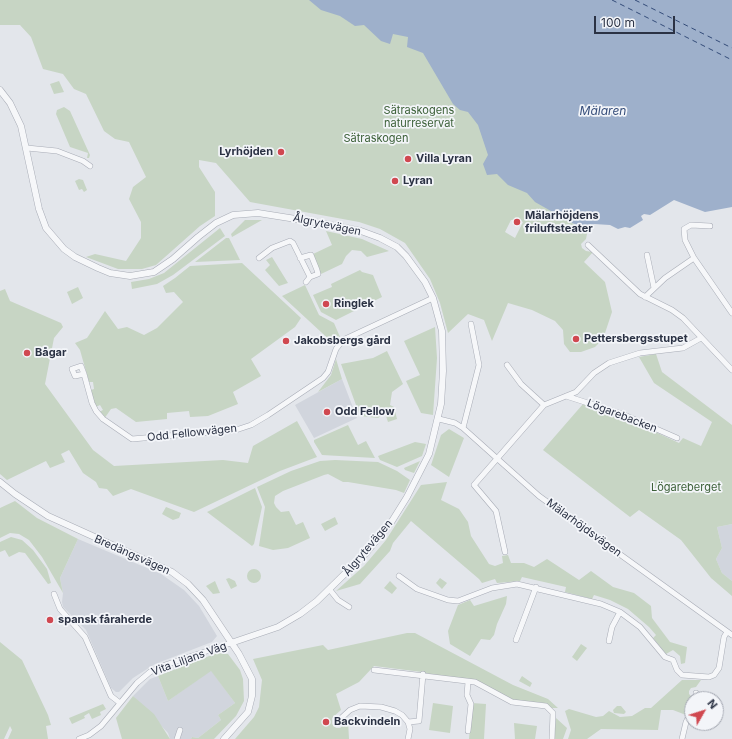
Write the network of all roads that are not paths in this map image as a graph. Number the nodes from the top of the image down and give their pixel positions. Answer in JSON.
{"nodes":[{"id":1,"x":0,"y":90,"type":"edge"},
{"id":2,"x":27,"y":148,"type":"junction"},
{"id":3,"x":90,"y":166,"type":"dead end"},
{"id":4,"x":710,"y":226,"type":"dead end"},
{"id":5,"x":588,"y":245,"type":"dead end"},
{"id":6,"x":647,"y":255,"type":"dead end"},
{"id":7,"x":259,"y":258,"type":"dead end"},
{"id":8,"x":300,"y":258,"type":"junction"},
{"id":9,"x":694,"y":258,"type":"junction"},
{"id":10,"x":310,"y":277,"type":"junction"},
{"id":11,"x":306,"y":282,"type":"dead end"},
{"id":12,"x":654,"y":288,"type":"junction"},
{"id":13,"x":645,"y":297,"type":"junction"},
{"id":14,"x":433,"y":298,"type":"junction"},
{"id":15,"x":732,"y":313,"type":"edge"},
{"id":16,"x":471,"y":324,"type":"dead end"},
{"id":17,"x":701,"y":338,"type":"junction"},
{"id":18,"x":507,"y":365,"type":"dead end"},
{"id":19,"x":732,"y":370,"type":"edge"},
{"id":20,"x":84,"y":374,"type":"dead end"},
{"id":21,"x":566,"y":396,"type":"junction"},
{"id":22,"x":544,"y":405,"type":"junction"},
{"id":23,"x":439,"y":419,"type":"junction"},
{"id":24,"x":463,"y":428,"type":"junction"},
{"id":25,"x":677,"y":438,"type":"dead end"},
{"id":26,"x":497,"y":458,"type":"junction"},
{"id":27,"x":0,"y":482,"type":"edge"},
{"id":28,"x":505,"y":552,"type":"dead end"},
{"id":29,"x":399,"y":576,"type":"dead end"},
{"id":30,"x":536,"y":588,"type":"junction"},
{"id":31,"x":330,"y":590,"type":"junction"},
{"id":32,"x":54,"y":594,"type":"dead end"},
{"id":33,"x":349,"y":607,"type":"dead end"},
{"id":34,"x":620,"y":612,"type":"junction"},
{"id":35,"x":730,"y":633,"type":"edge"},
{"id":36,"x":516,"y":640,"type":"dead end"},
{"id":37,"x":609,"y":641,"type":"dead end"},
{"id":38,"x":232,"y":643,"type":"junction"},
{"id":39,"x":374,"y":670,"type":"dead end"},
{"id":40,"x":423,"y":674,"type":"junction"},
{"id":41,"x":468,"y":682,"type":"junction"},
{"id":42,"x":120,"y":703,"type":"junction"},
{"id":43,"x":338,"y":721,"type":"dead end"},
{"id":44,"x":408,"y":722,"type":"junction"},
{"id":45,"x":180,"y":730,"type":"dead end"},
{"id":46,"x":468,"y":731,"type":"dead end"},
{"id":47,"x":78,"y":739,"type":"edge"},
{"id":48,"x":177,"y":739,"type":"edge"},
{"id":49,"x":224,"y":739,"type":"edge"},
{"id":50,"x":408,"y":739,"type":"edge"},
{"id":51,"x":552,"y":739,"type":"edge"}],
"edges":[{"from":1,"to":2,"type":"street","name":"Ålgrytevägen"},
{"from":2,"to":3,"type":"street"},
{"from":2,"to":14,"type":"street","name":"Ålgrytevägen"},
{"from":4,"to":9,"type":"street"},
{"from":5,"to":13,"type":"street"},
{"from":6,"to":12,"type":"street"},
{"from":7,"to":8,"type":"street"},
{"from":8,"to":10,"type":"street"},
{"from":8,"to":10,"type":"street"},
{"from":9,"to":12,"type":"street"},
{"from":9,"to":15,"type":"street"},
{"from":10,"to":11,"type":"street"},
{"from":12,"to":13,"type":"street"},
{"from":13,"to":17,"type":"street"},
{"from":14,"to":20,"type":"street","name":"Odd Fellowvägen"},
{"from":14,"to":23,"type":"street","name":"Ålgrytevägen"},
{"from":16,"to":24,"type":"street"},
{"from":17,"to":19,"type":"street"},
{"from":17,"to":21,"type":"street"},
{"from":18,"to":22,"type":"street"},
{"from":21,"to":22,"type":"street"},
{"from":21,"to":25,"type":"street","name":"Lögarebacken"},
{"from":22,"to":26,"type":"street"},
{"from":23,"to":24,"type":"street","name":"Mälarhöjdsvägen"},
{"from":23,"to":31,"type":"street","name":"Ålgrytevägen"},
{"from":24,"to":26,"type":"street","name":"Mälarhöjdsvägen"},
{"from":26,"to":28,"type":"street"},
{"from":26,"to":35,"type":"street","name":"Mälarhöjdsvägen"},
{"from":27,"to":38,"type":"street","name":"Bredängsvägen"},
{"from":29,"to":30,"type":"street"},
{"from":30,"to":34,"type":"street"},
{"from":30,"to":36,"type":"street"},
{"from":31,"to":33,"type":"street"},
{"from":31,"to":38,"type":"street","name":"Ålgrytevägen"},
{"from":32,"to":42,"type":"street"},
{"from":34,"to":35,"type":"street"},
{"from":34,"to":37,"type":"street"},
{"from":38,"to":42,"type":"street","name":"Vita Liljans Väg"},
{"from":38,"to":49,"type":"street","name":"Bredängsvägen"},
{"from":39,"to":40,"type":"street"},
{"from":40,"to":41,"type":"street"},
{"from":40,"to":44,"type":"street"},
{"from":41,"to":46,"type":"street"},
{"from":41,"to":51,"type":"street"},
{"from":42,"to":47,"type":"street","name":"Vita Liljans Väg"},
{"from":43,"to":44,"type":"street"},
{"from":44,"to":50,"type":"street"},
{"from":45,"to":48,"type":"street"}]}
